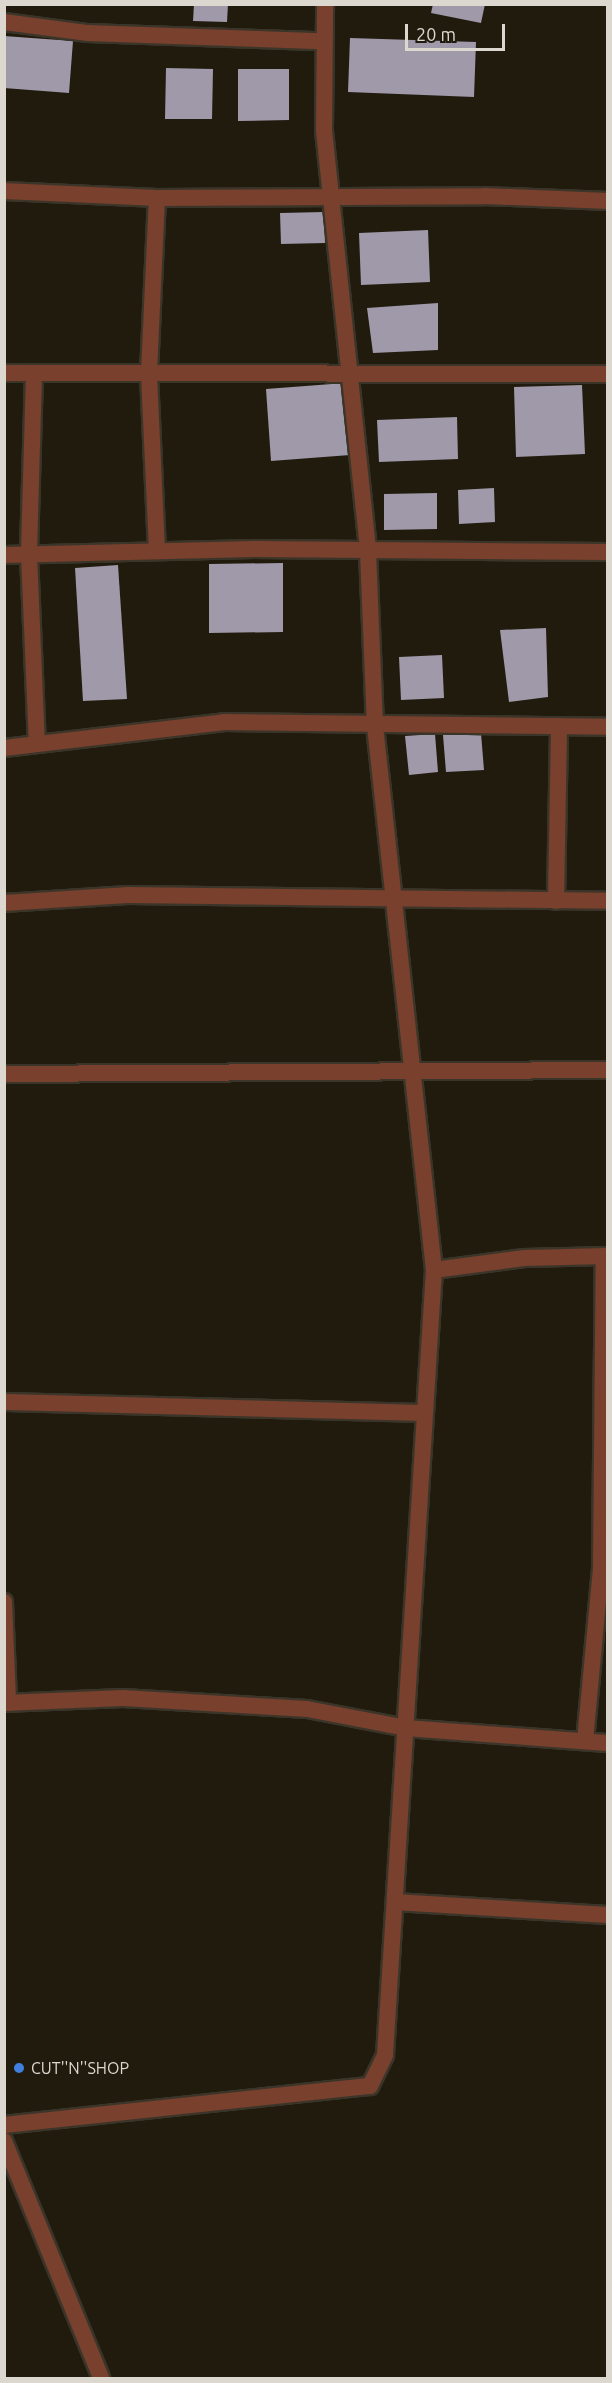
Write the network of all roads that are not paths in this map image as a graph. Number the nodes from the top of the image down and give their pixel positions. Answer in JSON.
{"nodes":[{"id":1,"x":325,"y":4,"type":"edge"},
{"id":2,"x":4,"y":22,"type":"edge"},
{"id":3,"x":321,"y":41,"type":"junction"},
{"id":4,"x":4,"y":191,"type":"edge"},
{"id":5,"x":157,"y":198,"type":"junction"},
{"id":6,"x":331,"y":198,"type":"junction"},
{"id":7,"x":608,"y":201,"type":"edge"},
{"id":8,"x":352,"y":369,"type":"junction"},
{"id":9,"x":4,"y":373,"type":"edge"},
{"id":10,"x":34,"y":373,"type":"junction"},
{"id":11,"x":149,"y":373,"type":"junction"},
{"id":12,"x":608,"y":374,"type":"edge"},
{"id":13,"x":368,"y":549,"type":"junction"},
{"id":14,"x":157,"y":551,"type":"junction"},
{"id":15,"x":608,"y":552,"type":"edge"},
{"id":16,"x":4,"y":555,"type":"edge"},
{"id":17,"x":29,"y":555,"type":"junction"},
{"id":18,"x":375,"y":726,"type":"junction"},
{"id":19,"x":559,"y":726,"type":"junction"},
{"id":20,"x":608,"y":727,"type":"edge"},
{"id":21,"x":37,"y":743,"type":"junction"},
{"id":22,"x":4,"y":748,"type":"edge"},
{"id":23,"x":392,"y":899,"type":"junction"},
{"id":24,"x":556,"y":901,"type":"junction"},
{"id":25,"x":608,"y":901,"type":"edge"},
{"id":26,"x":4,"y":903,"type":"edge"},
{"id":27,"x":608,"y":1070,"type":"edge"},
{"id":28,"x":409,"y":1073,"type":"junction"},
{"id":29,"x":4,"y":1074,"type":"edge"},
{"id":30,"x":606,"y":1256,"type":"edge"},
{"id":31,"x":434,"y":1270,"type":"junction"},
{"id":32,"x":4,"y":1402,"type":"edge"},
{"id":33,"x":605,"y":1406,"type":"edge"},
{"id":34,"x":425,"y":1413,"type":"junction"},
{"id":35,"x":604,"y":1570,"type":"edge"},
{"id":36,"x":4,"y":1602,"type":"edge"},
{"id":37,"x":6,"y":1703,"type":"edge"},
{"id":38,"x":407,"y":1728,"type":"junction"},
{"id":39,"x":585,"y":1741,"type":"junction"},
{"id":40,"x":608,"y":1743,"type":"edge"},
{"id":41,"x":395,"y":1902,"type":"junction"},
{"id":42,"x":608,"y":1915,"type":"edge"},
{"id":43,"x":4,"y":2125,"type":"edge"},
{"id":44,"x":4,"y":2141,"type":"edge"},
{"id":45,"x":101,"y":2379,"type":"edge"}],
"edges":[{"from":1,"to":3,"type":"street"},
{"from":2,"to":3,"type":"street"},
{"from":3,"to":6,"type":"street"},
{"from":4,"to":5,"type":"street"},
{"from":5,"to":6,"type":"street"},
{"from":5,"to":11,"type":"street"},
{"from":6,"to":7,"type":"street"},
{"from":6,"to":8,"type":"street"},
{"from":8,"to":11,"type":"street"},
{"from":8,"to":12,"type":"street"},
{"from":8,"to":13,"type":"street"},
{"from":9,"to":10,"type":"street"},
{"from":10,"to":11,"type":"street"},
{"from":10,"to":17,"type":"street"},
{"from":11,"to":14,"type":"street"},
{"from":13,"to":14,"type":"street"},
{"from":13,"to":15,"type":"street"},
{"from":13,"to":18,"type":"street"},
{"from":14,"to":17,"type":"street"},
{"from":16,"to":17,"type":"street"},
{"from":17,"to":21,"type":"street"},
{"from":18,"to":19,"type":"street"},
{"from":18,"to":21,"type":"street"},
{"from":18,"to":23,"type":"street"},
{"from":19,"to":20,"type":"street"},
{"from":19,"to":24,"type":"street"},
{"from":21,"to":22,"type":"street"},
{"from":23,"to":24,"type":"street"},
{"from":23,"to":26,"type":"street"},
{"from":23,"to":28,"type":"street"},
{"from":24,"to":25,"type":"street"},
{"from":27,"to":28,"type":"street"},
{"from":28,"to":29,"type":"street"},
{"from":28,"to":31,"type":"street"},
{"from":30,"to":31,"type":"street"},
{"from":30,"to":33,"type":"street"},
{"from":31,"to":34,"type":"street"},
{"from":32,"to":34,"type":"street"},
{"from":33,"to":35,"type":"street"},
{"from":34,"to":38,"type":"street"},
{"from":35,"to":39,"type":"street"},
{"from":36,"to":37,"type":"street"},
{"from":37,"to":38,"type":"street"},
{"from":38,"to":39,"type":"street"},
{"from":38,"to":41,"type":"street"},
{"from":39,"to":40,"type":"street"},
{"from":41,"to":42,"type":"street"},
{"from":41,"to":43,"type":"street"},
{"from":44,"to":45,"type":"street"}]}
